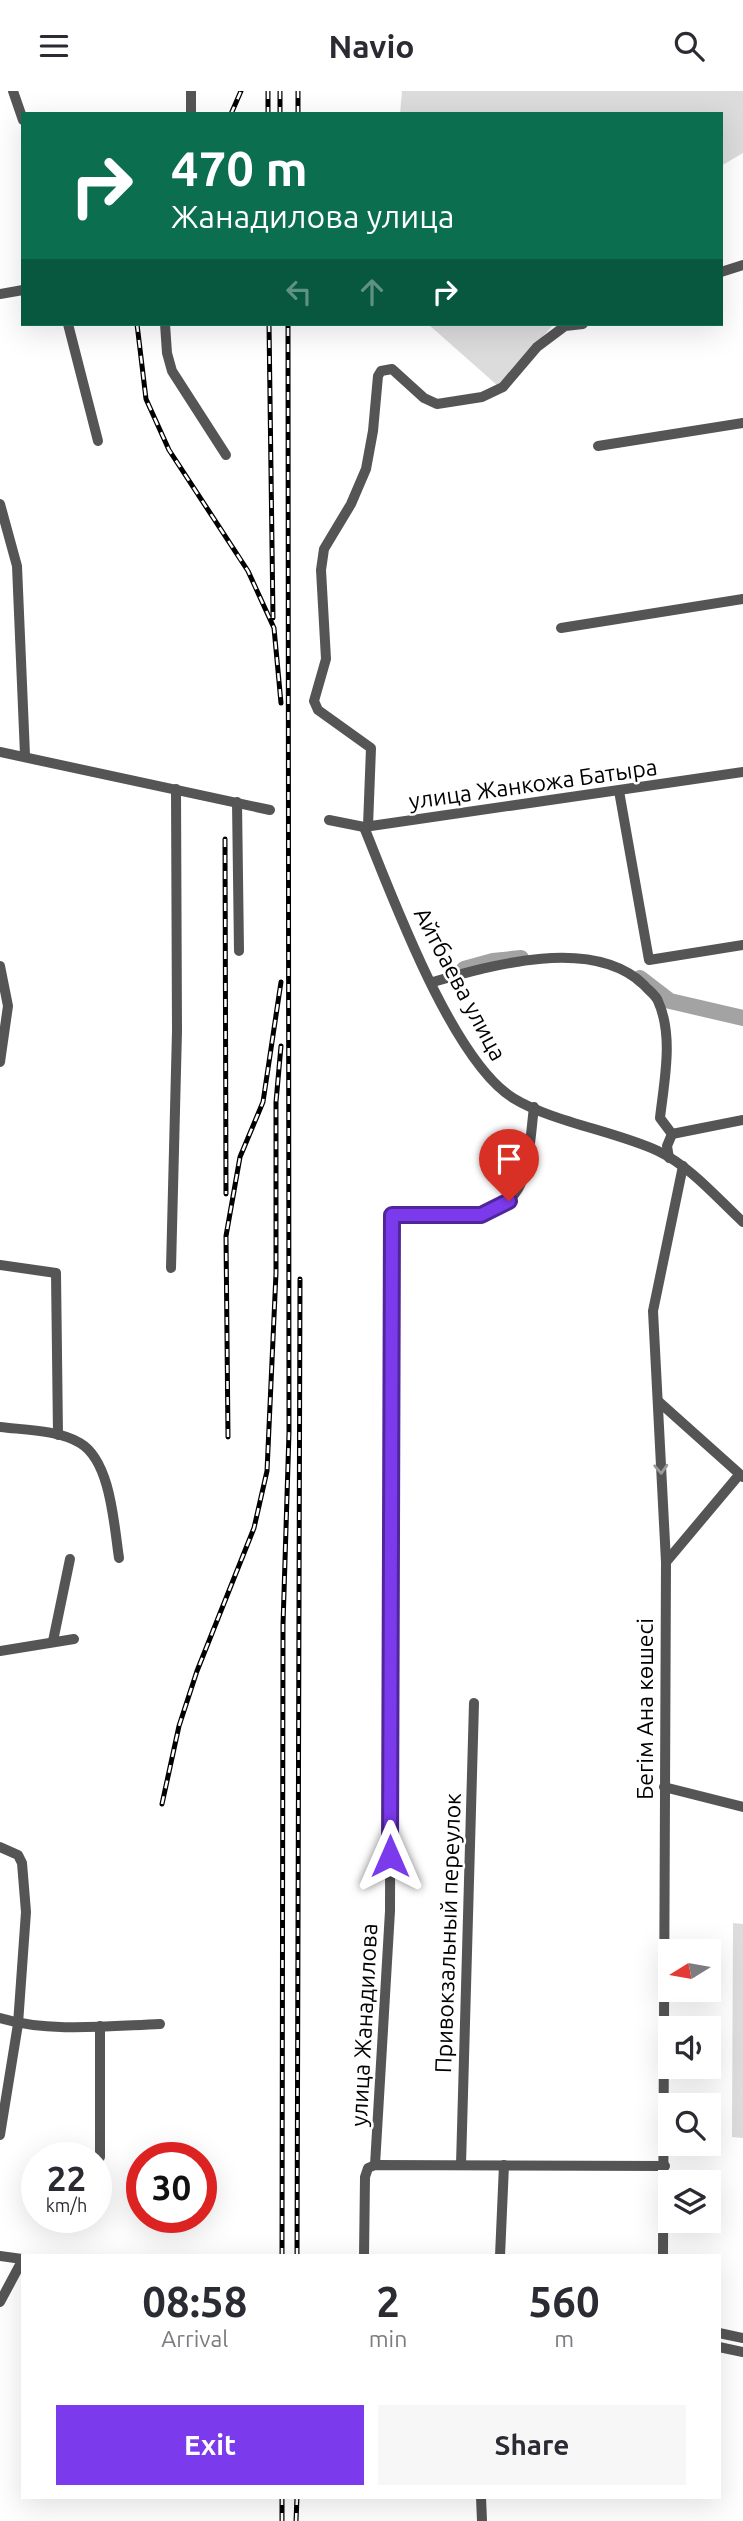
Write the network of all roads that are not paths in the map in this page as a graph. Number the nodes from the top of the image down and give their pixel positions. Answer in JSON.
{"nodes":[{"id":1,"x":13,"y":91,"type":"edge"},
{"id":2,"x":191,"y":91,"type":"edge"},
{"id":3,"x":191,"y":112,"type":"edge"},
{"id":4,"x":21,"y":114,"type":"edge"},
{"id":5,"x":743,"y":265,"type":"edge"},
{"id":6,"x":723,"y":271,"type":"edge"},
{"id":7,"x":21,"y":290,"type":"edge"},
{"id":8,"x":0,"y":294,"type":"edge"},
{"id":9,"x":69,"y":326,"type":"edge"},
{"id":10,"x":165,"y":326,"type":"edge"},
{"id":11,"x":565,"y":326,"type":"edge"},
{"id":12,"x":743,"y":423,"type":"edge"},
{"id":13,"x":98,"y":441,"type":"dead end"},
{"id":14,"x":598,"y":446,"type":"dead end"},
{"id":15,"x":226,"y":455,"type":"dead end"},
{"id":16,"x":0,"y":504,"type":"edge"},
{"id":17,"x":743,"y":599,"type":"edge"},
{"id":18,"x":561,"y":628,"type":"dead end"},
{"id":19,"x":0,"y":752,"type":"edge"},
{"id":20,"x":25,"y":755,"type":"junction"},
{"id":21,"x":743,"y":772,"type":"edge"},
{"id":22,"x":176,"y":789,"type":"junction"},
{"id":23,"x":619,"y":791,"type":"junction"},
{"id":24,"x":237,"y":802,"type":"junction"},
{"id":25,"x":270,"y":810,"type":"dead end"},
{"id":26,"x":329,"y":820,"type":"dead end"},
{"id":27,"x":366,"y":826,"type":"junction"},
{"id":28,"x":743,"y":945,"type":"edge"},
{"id":29,"x":239,"y":951,"type":"dead end"},
{"id":30,"x":0,"y":966,"type":"edge"},
{"id":31,"x":2,"y":978,"type":"edge"},
{"id":32,"x":433,"y":982,"type":"junction"},
{"id":33,"x":0,"y":1062,"type":"edge"},
{"id":34,"x":534,"y":1107,"type":"junction"},
{"id":35,"x":743,"y":1120,"type":"edge"},
{"id":36,"x":673,"y":1134,"type":"junction"},
{"id":37,"x":669,"y":1158,"type":"junction"},
{"id":38,"x":683,"y":1166,"type":"junction"},
{"id":39,"x":743,"y":1222,"type":"edge"},
{"id":40,"x":0,"y":1265,"type":"edge"},
{"id":41,"x":171,"y":1268,"type":"dead end"},
{"id":42,"x":658,"y":1401,"type":"junction"},
{"id":43,"x":0,"y":1427,"type":"edge"},
{"id":44,"x":58,"y":1435,"type":"junction"},
{"id":45,"x":741,"y":1476,"type":"edge"},
{"id":46,"x":120,"y":1558,"type":"dead end"},
{"id":47,"x":70,"y":1559,"type":"dead end"},
{"id":48,"x":666,"y":1562,"type":"junction"},
{"id":49,"x":74,"y":1639,"type":"dead end"},
{"id":50,"x":53,"y":1641,"type":"junction"},
{"id":51,"x":0,"y":1651,"type":"edge"},
{"id":52,"x":474,"y":1703,"type":"dead end"},
{"id":53,"x":664,"y":1787,"type":"junction"},
{"id":54,"x":743,"y":1807,"type":"edge"},
{"id":55,"x":0,"y":1847,"type":"edge"},
{"id":56,"x":0,"y":2018,"type":"edge"},
{"id":57,"x":18,"y":2024,"type":"junction"},
{"id":58,"x":160,"y":2024,"type":"dead end"},
{"id":59,"x":100,"y":2026,"type":"junction"},
{"id":60,"x":0,"y":2135,"type":"edge"},
{"id":61,"x":100,"y":2142,"type":"edge"},
{"id":62,"x":375,"y":2165,"type":"junction"},
{"id":63,"x":461,"y":2165,"type":"junction"},
{"id":64,"x":504,"y":2165,"type":"junction"},
{"id":65,"x":665,"y":2166,"type":"junction"},
{"id":66,"x":364,"y":2254,"type":"edge"},
{"id":67,"x":500,"y":2254,"type":"edge"},
{"id":68,"x":663,"y":2254,"type":"edge"},
{"id":69,"x":0,"y":2256,"type":"edge"},
{"id":70,"x":21,"y":2259,"type":"edge"},
{"id":71,"x":21,"y":2261,"type":"edge"},
{"id":72,"x":0,"y":2302,"type":"edge"},
{"id":73,"x":721,"y":2333,"type":"edge"},
{"id":74,"x":743,"y":2338,"type":"edge"},
{"id":75,"x":721,"y":2347,"type":"edge"},
{"id":76,"x":743,"y":2352,"type":"edge"},
{"id":77,"x":481,"y":2499,"type":"edge"},
{"id":78,"x":482,"y":2521,"type":"edge"}],
"edges":[{"from":1,"to":4,"type":"street"},
{"from":2,"to":3,"type":"street"},
{"from":5,"to":6,"type":"street"},
{"from":7,"to":8,"type":"street"},
{"from":9,"to":13,"type":"street"},
{"from":10,"to":15,"type":"street"},
{"from":11,"to":27,"type":"street"},
{"from":12,"to":14,"type":"street"},
{"from":16,"to":20,"type":"street"},
{"from":17,"to":18,"type":"street"},
{"from":19,"to":20,"type":"street"},
{"from":20,"to":22,"type":"street"},
{"from":21,"to":23,"type":"street","name":"улица Жанкожа Батыра"},
{"from":22,"to":24,"type":"street"},
{"from":22,"to":41,"type":"street"},
{"from":23,"to":27,"type":"street","name":"улица Жанкожа Батыра"},
{"from":23,"to":28,"type":"street"},
{"from":24,"to":25,"type":"street"},
{"from":24,"to":29,"type":"street"},
{"from":26,"to":27,"type":"street","name":"улица Жанкожа Батыра"},
{"from":27,"to":32,"type":"street","name":"Айтбаева улица"},
{"from":30,"to":31,"type":"street"},
{"from":31,"to":33,"type":"street"},
{"from":32,"to":34,"type":"street","name":"Айтбаева улица"},
{"from":32,"to":36,"type":"street"},
{"from":34,"to":37,"type":"street","name":"Айтбаева улица"},
{"from":34,"to":62,"type":"street","name":"улица Жанадилова"},
{"from":35,"to":36,"type":"street"},
{"from":36,"to":37,"type":"street"},
{"from":37,"to":38,"type":"street","name":"Айтбаева улица"},
{"from":38,"to":39,"type":"street","name":"Айтбаева улица"},
{"from":38,"to":42,"type":"street","name":"Бегім Ана көшесі"},
{"from":40,"to":44,"type":"street"},
{"from":42,"to":45,"type":"street"},
{"from":42,"to":48,"type":"street","name":"Бегім Ана көшесі","one_way":true},
{"from":43,"to":44,"type":"street"},
{"from":44,"to":46,"type":"street"},
{"from":45,"to":48,"type":"street"},
{"from":47,"to":50,"type":"street"},
{"from":48,"to":53,"type":"street","name":"Бегім Ана көшесі"},
{"from":49,"to":50,"type":"street"},
{"from":50,"to":51,"type":"street"},
{"from":52,"to":63,"type":"street","name":"Привокзальный переулок"},
{"from":53,"to":54,"type":"street"},
{"from":53,"to":65,"type":"street","name":"Бегім Ана көшесі"},
{"from":55,"to":57,"type":"street"},
{"from":56,"to":57,"type":"street"},
{"from":57,"to":59,"type":"street"},
{"from":57,"to":60,"type":"street"},
{"from":58,"to":59,"type":"street"},
{"from":59,"to":61,"type":"street"},
{"from":62,"to":63,"type":"street"},
{"from":62,"to":66,"type":"street","name":"улица Жанадилова"},
{"from":63,"to":64,"type":"street"},
{"from":64,"to":65,"type":"street"},
{"from":64,"to":67,"type":"street"},
{"from":65,"to":68,"type":"street","name":"Бегім Ана көшесі"},
{"from":69,"to":70,"type":"street"},
{"from":71,"to":72,"type":"street"},
{"from":73,"to":74,"type":"street"},
{"from":75,"to":76,"type":"street"},
{"from":77,"to":78,"type":"street"}]}
